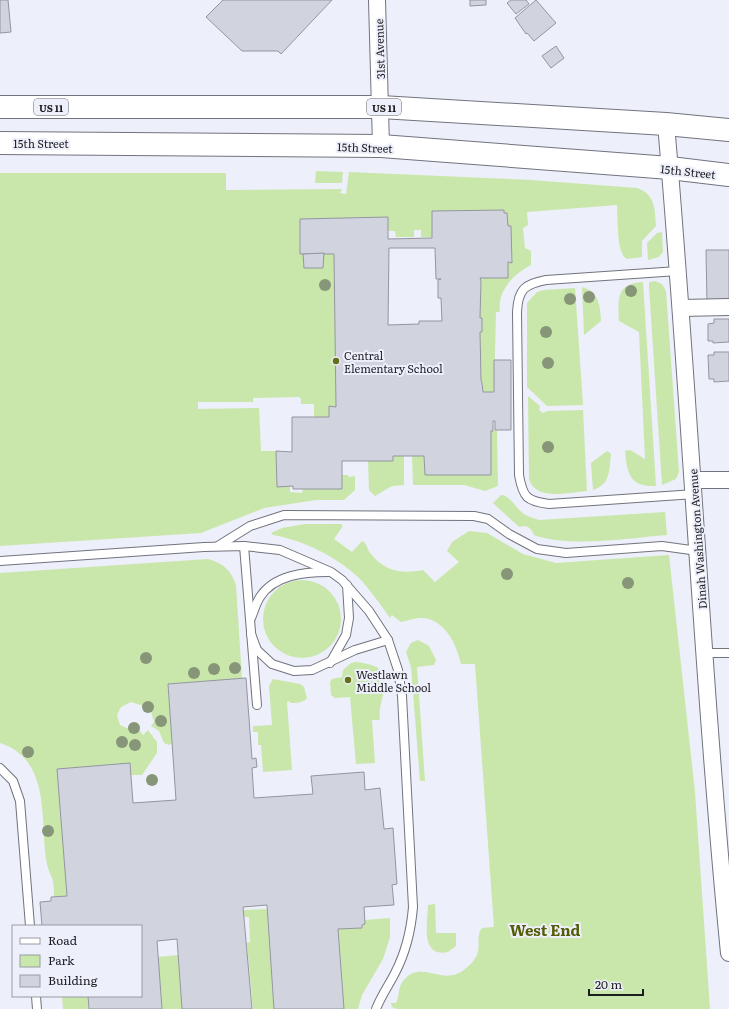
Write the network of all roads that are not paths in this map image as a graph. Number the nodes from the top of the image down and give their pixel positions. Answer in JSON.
{"nodes":[{"id":1,"x":377,"y":0,"type":"edge"},
{"id":2,"x":0,"y":107,"type":"edge"},
{"id":3,"x":381,"y":107,"type":"junction"},
{"id":4,"x":666,"y":124,"type":"junction"},
{"id":5,"x":729,"y":130,"type":"edge"},
{"id":6,"x":0,"y":143,"type":"edge"},
{"id":7,"x":381,"y":146,"type":"junction"},
{"id":8,"x":670,"y":168,"type":"junction"},
{"id":9,"x":729,"y":175,"type":"edge"},
{"id":10,"x":678,"y":271,"type":"junction"},
{"id":11,"x":729,"y":307,"type":"edge"},
{"id":12,"x":680,"y":308,"type":"junction"},
{"id":13,"x":729,"y":480,"type":"edge"},
{"id":14,"x":694,"y":487,"type":"junction"},
{"id":15,"x":217,"y":546,"type":"junction"},
{"id":16,"x":244,"y":546,"type":"junction"},
{"id":17,"x":698,"y":551,"type":"junction"},
{"id":18,"x":0,"y":561,"type":"edge"},
{"id":19,"x":331,"y":572,"type":"junction"},
{"id":20,"x":346,"y":584,"type":"junction"},
{"id":21,"x":250,"y":620,"type":"junction"},
{"id":22,"x":251,"y":634,"type":"junction"},
{"id":23,"x":388,"y":640,"type":"junction"},
{"id":24,"x":705,"y":653,"type":"junction"},
{"id":25,"x":729,"y":653,"type":"edge"},
{"id":26,"x":330,"y":663,"type":"junction"},
{"id":27,"x":257,"y":705,"type":"dead end"},
{"id":28,"x":0,"y":768,"type":"edge"},
{"id":29,"x":723,"y":827,"type":"edge"},
{"id":30,"x":30,"y":925,"type":"edge"},
{"id":31,"x":729,"y":953,"type":"edge"},
{"id":32,"x":36,"y":997,"type":"edge"},
{"id":33,"x":37,"y":1009,"type":"edge"},
{"id":34,"x":376,"y":1009,"type":"edge"}],
"edges":[{"from":1,"to":3,"type":"street","name":"31st Avenue"},
{"from":2,"to":3,"type":"main road","number":"US 11"},
{"from":3,"to":4,"type":"main road","number":"US 11"},
{"from":3,"to":7,"type":"street","name":"31st Avenue"},
{"from":4,"to":5,"type":"main road","number":"US 11"},
{"from":4,"to":8,"type":"street","name":"Dinah Washington Avenue"},
{"from":6,"to":7,"type":"main road","name":"15th Street"},
{"from":7,"to":8,"type":"main road","name":"15th Street"},
{"from":8,"to":9,"type":"main road","name":"15th Street"},
{"from":8,"to":10,"type":"street","name":"Dinah Washington Avenue"},
{"from":10,"to":12,"type":"street","name":"Dinah Washington Avenue"},
{"from":10,"to":14,"type":"lane"},
{"from":11,"to":12,"type":"street"},
{"from":12,"to":14,"type":"street","name":"Dinah Washington Avenue"},
{"from":13,"to":14,"type":"street"},
{"from":14,"to":17,"type":"street","name":"Dinah Washington Avenue"},
{"from":15,"to":16,"type":"lane"},
{"from":15,"to":17,"type":"lane"},
{"from":15,"to":18,"type":"lane"},
{"from":16,"to":19,"type":"lane"},
{"from":16,"to":21,"type":"lane"},
{"from":17,"to":24,"type":"street","name":"Dinah Washington Avenue"},
{"from":19,"to":20,"type":"lane"},
{"from":19,"to":21,"type":"lane"},
{"from":20,"to":23,"type":"lane"},
{"from":20,"to":26,"type":"lane"},
{"from":21,"to":22,"type":"lane"},
{"from":22,"to":26,"type":"lane"},
{"from":22,"to":27,"type":"lane"},
{"from":23,"to":26,"type":"lane"},
{"from":23,"to":34,"type":"lane"},
{"from":24,"to":25,"type":"lane"},
{"from":24,"to":29,"type":"street","name":"Dinah Washington Avenue"},
{"from":28,"to":30,"type":"lane"},
{"from":29,"to":31,"type":"street","name":"Dinah Washington Avenue"},
{"from":32,"to":33,"type":"lane"}]}
